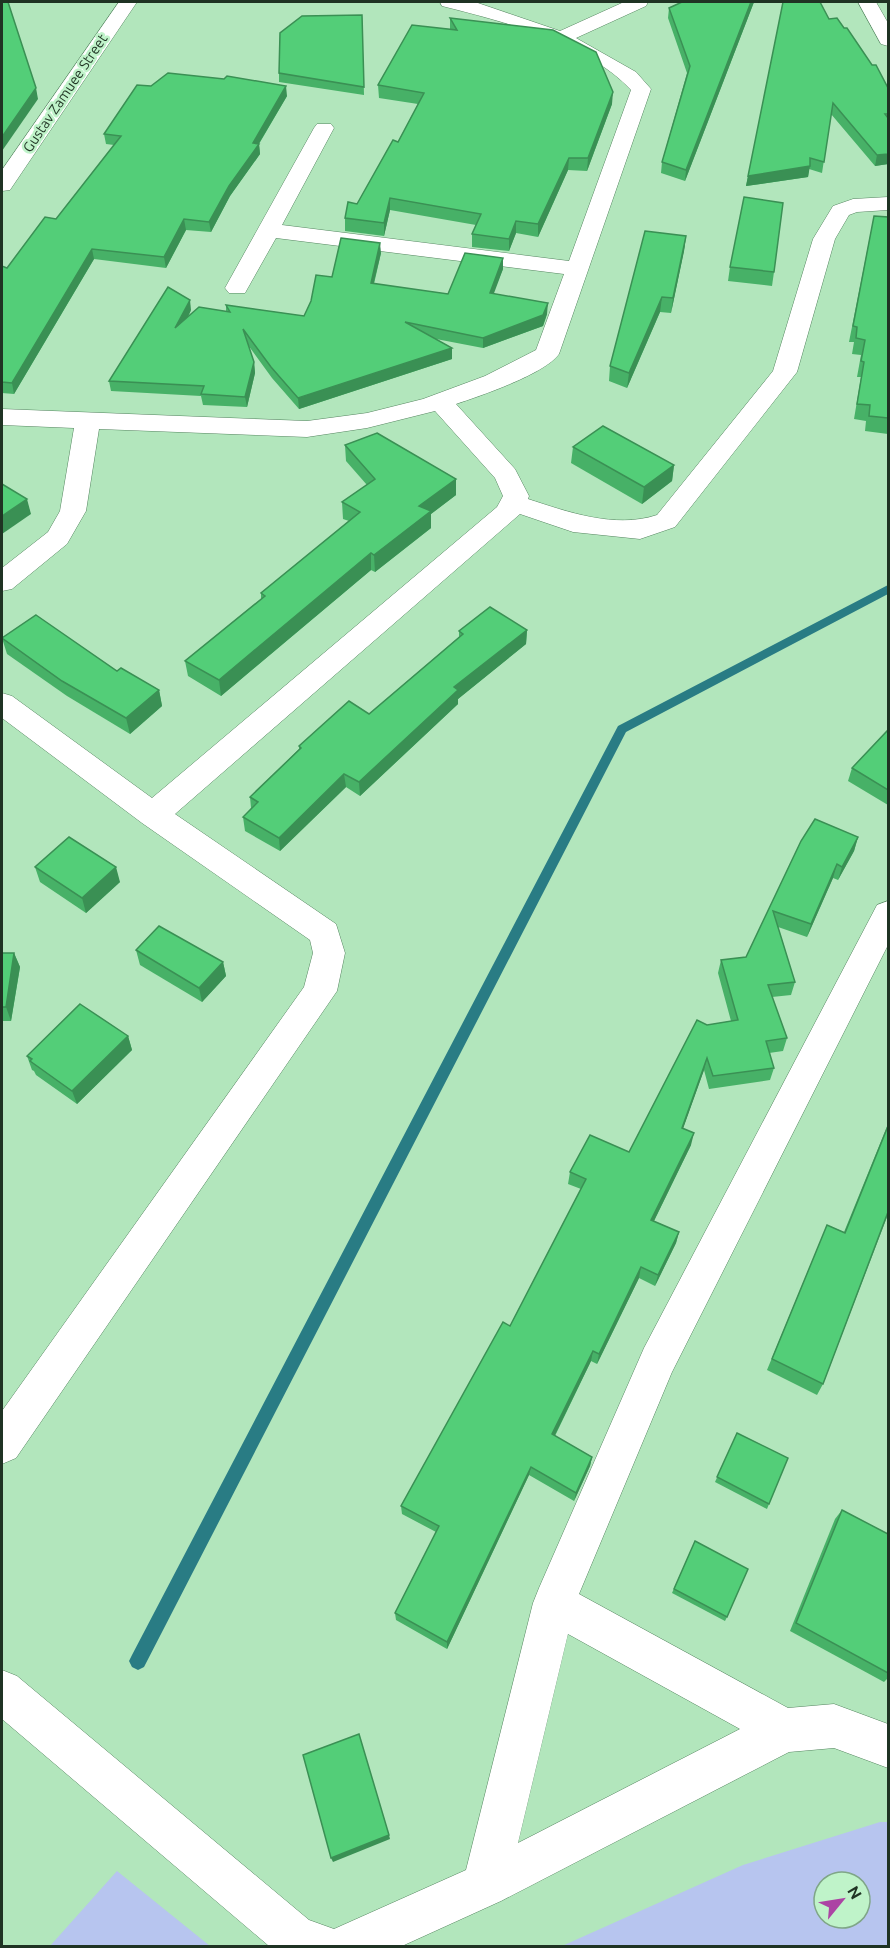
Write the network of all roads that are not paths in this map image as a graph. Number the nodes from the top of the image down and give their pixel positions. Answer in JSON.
{"nodes":[{"id":1,"x":128,"y":2,"type":"edge"},
{"id":2,"x":449,"y":2,"type":"edge"},
{"id":3,"x":639,"y":2,"type":"edge"},
{"id":4,"x":867,"y":2,"type":"edge"},
{"id":5,"x":560,"y":38,"type":"junction"},
{"id":6,"x":888,"y":40,"type":"edge"},
{"id":7,"x":324,"y":128,"type":"dead end"},
{"id":8,"x":2,"y":185,"type":"edge"},
{"id":9,"x":888,"y":204,"type":"edge"},
{"id":10,"x":269,"y":230,"type":"junction"},
{"id":11,"x":578,"y":269,"type":"junction"},
{"id":12,"x":237,"y":288,"type":"dead end"},
{"id":13,"x":440,"y":402,"type":"junction"},
{"id":14,"x":2,"y":417,"type":"edge"},
{"id":15,"x":87,"y":422,"type":"junction"},
{"id":16,"x":513,"y":503,"type":"junction"},
{"id":17,"x":2,"y":582,"type":"edge"},
{"id":18,"x":2,"y":703,"type":"edge"},
{"id":19,"x":153,"y":815,"type":"junction"},
{"id":20,"x":888,"y":914,"type":"edge"},
{"id":21,"x":2,"y":1444,"type":"edge"},
{"id":22,"x":554,"y":1603,"type":"junction"},
{"id":23,"x":2,"y":1691,"type":"edge"},
{"id":24,"x":785,"y":1730,"type":"junction"},
{"id":25,"x":888,"y":1746,"type":"edge"},
{"id":26,"x":485,"y":1885,"type":"junction"},
{"id":27,"x":320,"y":1947,"type":"edge"},
{"id":28,"x":350,"y":1947,"type":"edge"}],
"edges":[{"from":1,"to":8,"type":"street","name":"Gustav Zamuee Street"},
{"from":2,"to":5,"type":"street"},
{"from":3,"to":5,"type":"street"},
{"from":4,"to":6,"type":"street"},
{"from":5,"to":11,"type":"street"},
{"from":7,"to":10,"type":"street"},
{"from":9,"to":16,"type":"street"},
{"from":10,"to":11,"type":"street"},
{"from":10,"to":12,"type":"street"},
{"from":11,"to":13,"type":"street"},
{"from":13,"to":15,"type":"street"},
{"from":13,"to":16,"type":"street"},
{"from":14,"to":15,"type":"street"},
{"from":15,"to":17,"type":"street"},
{"from":16,"to":19,"type":"street"},
{"from":18,"to":19,"type":"street"},
{"from":19,"to":21,"type":"street"},
{"from":20,"to":22,"type":"street"},
{"from":22,"to":24,"type":"street"},
{"from":22,"to":26,"type":"street"},
{"from":23,"to":27,"type":"street"},
{"from":24,"to":25,"type":"street"},
{"from":24,"to":26,"type":"street"},
{"from":26,"to":28,"type":"street"}]}
